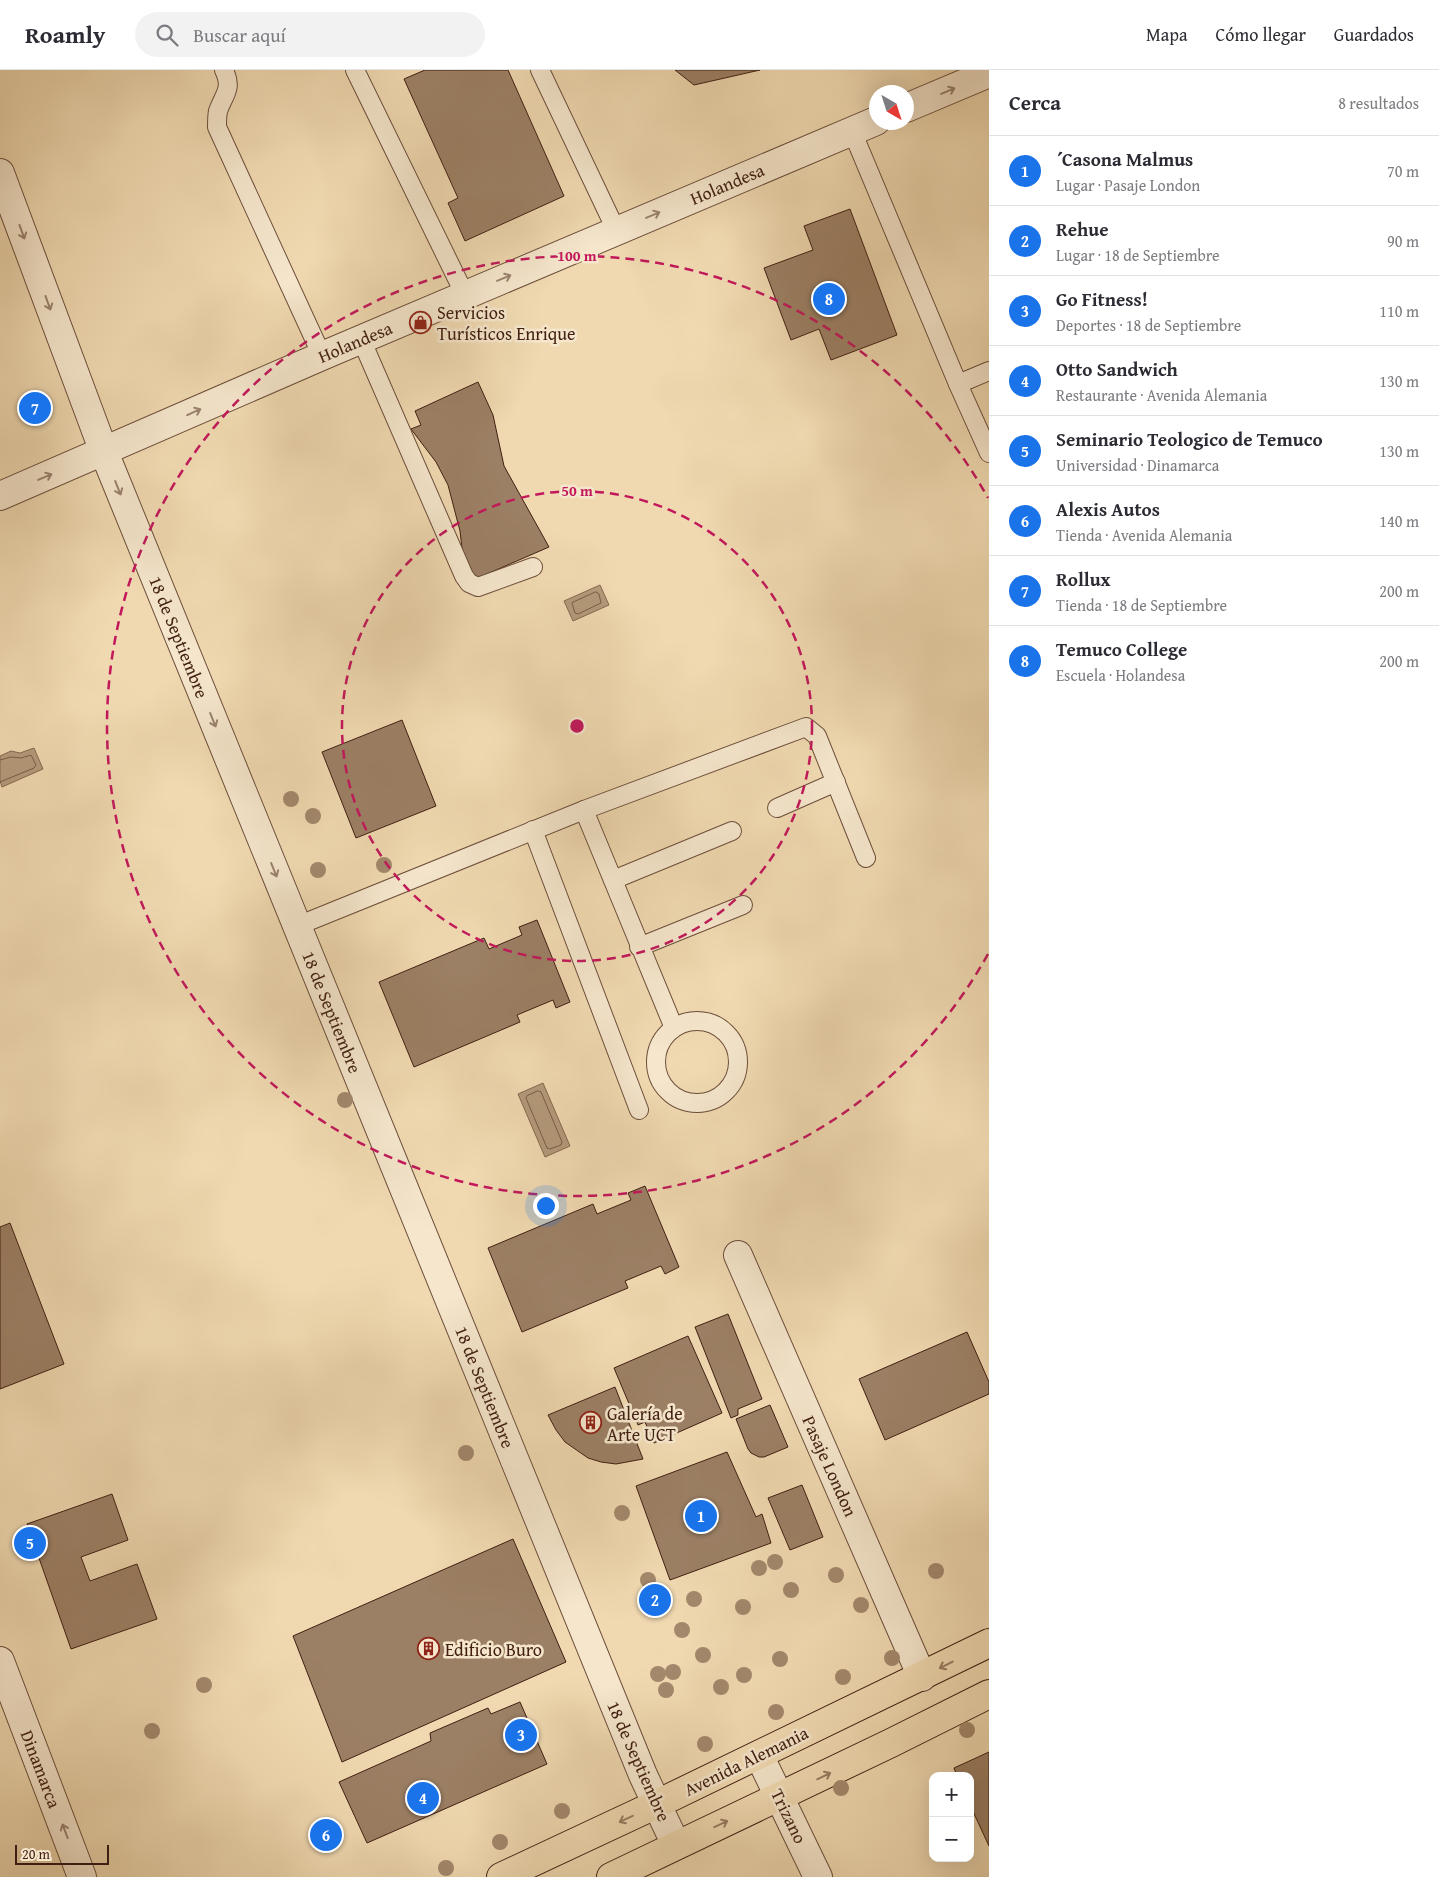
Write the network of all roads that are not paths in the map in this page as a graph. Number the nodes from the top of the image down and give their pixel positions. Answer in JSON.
{"nodes":[{"id":1,"x":224,"y":70,"type":"edge"},
{"id":2,"x":355,"y":70,"type":"edge"},
{"id":3,"x":540,"y":70,"type":"edge"},
{"id":4,"x":989,"y":73,"type":"edge"},
{"id":5,"x":914,"y":105,"type":"edge"},
{"id":6,"x":864,"y":126,"type":"edge"},
{"id":7,"x":0,"y":173,"type":"edge"},
{"id":8,"x":616,"y":230,"type":"junction"},
{"id":9,"x":465,"y":295,"type":"junction"},
{"id":10,"x":361,"y":339,"type":"junction"},
{"id":11,"x":322,"y":356,"type":"junction"},
{"id":12,"x":989,"y":371,"type":"edge"},
{"id":13,"x":958,"y":384,"type":"junction"},
{"id":14,"x":104,"y":452,"type":"junction"},
{"id":15,"x":989,"y":453,"type":"edge"},
{"id":16,"x":0,"y":496,"type":"edge"},
{"id":17,"x":533,"y":567,"type":"dead end"},
{"id":18,"x":836,"y":782,"type":"junction"},
{"id":19,"x":778,"y":808,"type":"dead end"},
{"id":20,"x":584,"y":810,"type":"junction"},
{"id":21,"x":533,"y":830,"type":"junction"},
{"id":22,"x":732,"y":831,"type":"dead end"},
{"id":23,"x":866,"y":858,"type":"dead end"},
{"id":24,"x":612,"y":880,"type":"junction"},
{"id":25,"x":743,"y":905,"type":"dead end"},
{"id":26,"x":297,"y":926,"type":"junction"},
{"id":27,"x":639,"y":946,"type":"junction"},
{"id":28,"x":674,"y":1028,"type":"junction"},
{"id":29,"x":639,"y":1110,"type":"dead end"},
{"id":30,"x":738,"y":1255,"type":"dead end"},
{"id":31,"x":989,"y":1642,"type":"edge"},
{"id":32,"x":0,"y":1660,"type":"edge"},
{"id":33,"x":922,"y":1677,"type":"junction"},
{"id":34,"x":989,"y":1694,"type":"edge"},
{"id":35,"x":759,"y":1755,"type":"junction"},
{"id":36,"x":780,"y":1797,"type":"junction"},
{"id":37,"x":658,"y":1804,"type":"junction"},
{"id":38,"x":676,"y":1845,"type":"junction"},
{"id":39,"x":82,"y":1877,"type":"edge"},
{"id":40,"x":502,"y":1877,"type":"edge"},
{"id":41,"x":611,"y":1877,"type":"edge"},
{"id":42,"x":818,"y":1877,"type":"edge"}],
"edges":[{"from":1,"to":11,"type":"lane"},
{"from":2,"to":9,"type":"lane"},
{"from":3,"to":8,"type":"lane"},
{"from":5,"to":4,"type":"street","one_way":true},
{"from":8,"to":6,"type":"street","name":"Holandesa","one_way":true},
{"from":6,"to":13,"type":"lane"},
{"from":7,"to":14,"type":"street","name":"18 de Septiembre","one_way":true},
{"from":9,"to":8,"type":"street","name":"Holandesa","one_way":true},
{"from":9,"to":10,"type":"street","name":"Holandesa"},
{"from":10,"to":11,"type":"street","name":"Holandesa"},
{"from":10,"to":17,"type":"lane"},
{"from":14,"to":11,"type":"street","name":"Holandesa","one_way":true},
{"from":12,"to":13,"type":"lane"},
{"from":13,"to":15,"type":"lane"},
{"from":16,"to":14,"type":"street","name":"Holandesa","one_way":true},
{"from":14,"to":26,"type":"street","name":"18 de Septiembre","one_way":true},
{"from":18,"to":19,"type":"lane"},
{"from":18,"to":20,"type":"lane"},
{"from":18,"to":23,"type":"lane"},
{"from":20,"to":21,"type":"lane"},
{"from":20,"to":24,"type":"lane"},
{"from":21,"to":26,"type":"lane"},
{"from":21,"to":29,"type":"lane"},
{"from":22,"to":24,"type":"lane"},
{"from":24,"to":27,"type":"lane"},
{"from":25,"to":27,"type":"lane"},
{"from":26,"to":37,"type":"street","name":"18 de Septiembre"},
{"from":27,"to":28,"type":"lane"},
{"from":28,"to":28,"type":"lane"},
{"from":30,"to":33,"type":"street","name":"Pasaje London"},
{"from":31,"to":33,"type":"main road","name":"Avenida Alemania","one_way":true},
{"from":39,"to":32,"type":"street","name":"Dinamarca","one_way":true},
{"from":33,"to":35,"type":"main road","name":"Avenida Alemania"},
{"from":36,"to":34,"type":"main road","one_way":true},
{"from":35,"to":36,"type":"street","name":"Trizano"},
{"from":35,"to":37,"type":"main road","name":"Avenida Alemania"},
{"from":38,"to":36,"type":"main road","one_way":true},
{"from":36,"to":42,"type":"street","name":"Trizano"},
{"from":37,"to":38,"type":"street","name":"18 de Septiembre"},
{"from":37,"to":40,"type":"main road","name":"Avenida Alemania","one_way":true},
{"from":38,"to":41,"type":"main road"}]}
